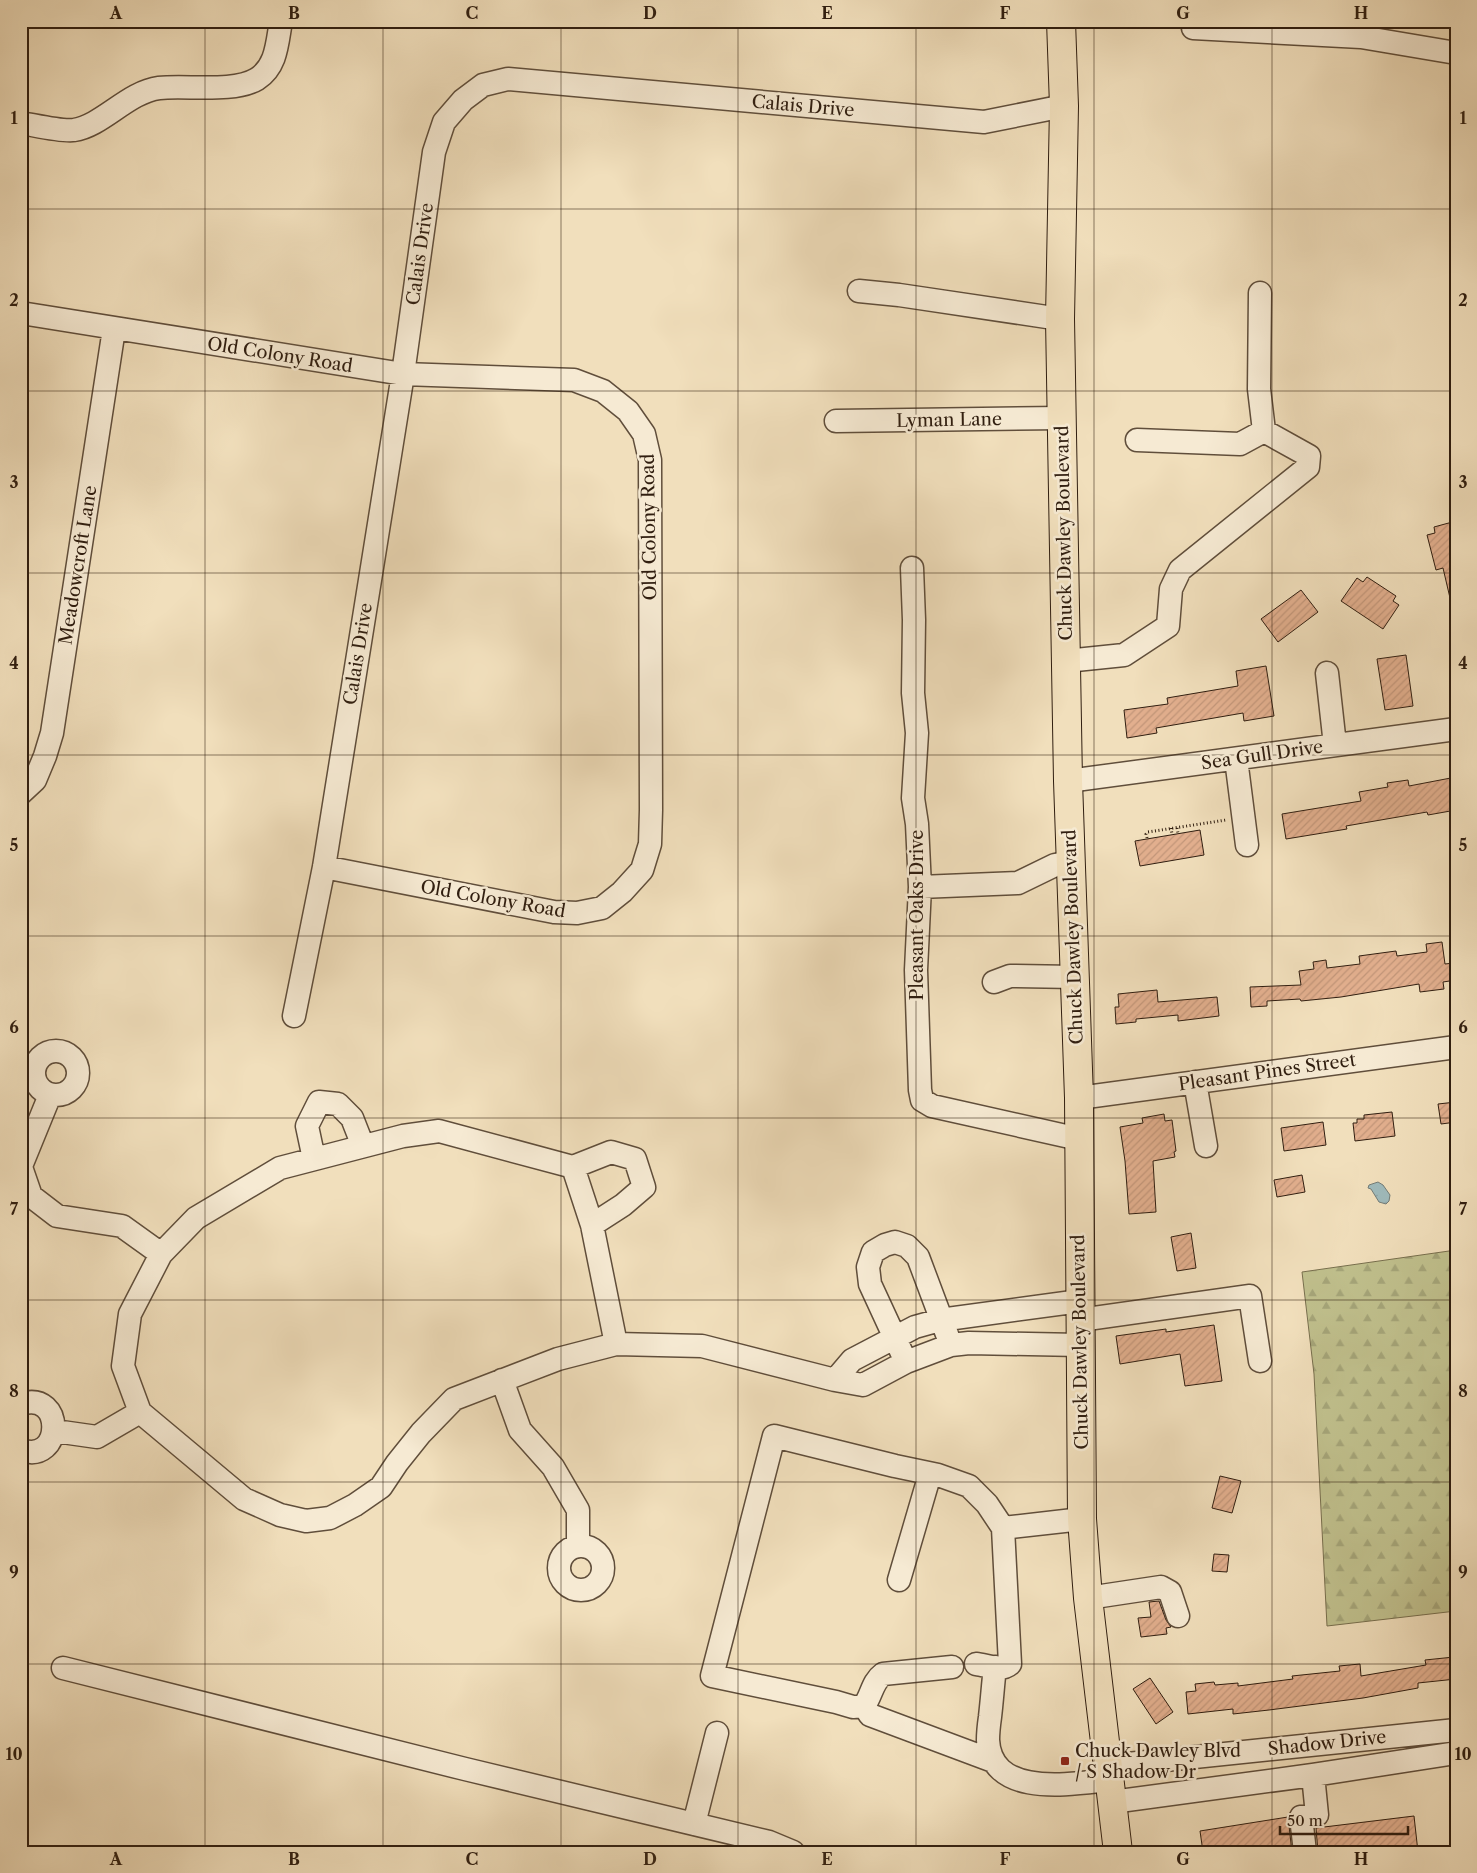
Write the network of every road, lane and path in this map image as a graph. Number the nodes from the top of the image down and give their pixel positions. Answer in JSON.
{"nodes":[{"id":1,"x":281,"y":21,"type":"edge"},
{"id":2,"x":1061,"y":21,"type":"edge"},
{"id":3,"x":1193,"y":28,"type":"dead end"},
{"id":4,"x":1361,"y":29,"type":"edge"},
{"id":5,"x":1456,"y":53,"type":"edge"},
{"id":6,"x":1064,"y":106,"type":"junction"},
{"id":7,"x":21,"y":123,"type":"edge"},
{"id":8,"x":859,"y":291,"type":"dead end"},
{"id":9,"x":1260,"y":293,"type":"dead end"},
{"id":10,"x":21,"y":314,"type":"edge"},
{"id":11,"x":1060,"y":319,"type":"junction"},
{"id":12,"x":114,"y":329,"type":"junction"},
{"id":13,"x":403,"y":374,"type":"junction"},
{"id":14,"x":1062,"y":418,"type":"junction"},
{"id":15,"x":836,"y":421,"type":"dead end"},
{"id":16,"x":1264,"y":431,"type":"junction"},
{"id":17,"x":1137,"y":440,"type":"dead end"},
{"id":18,"x":912,"y":568,"type":"dead end"},
{"id":19,"x":1066,"y":661,"type":"junction"},
{"id":20,"x":1327,"y":673,"type":"dead end"},
{"id":21,"x":1456,"y":729,"type":"edge"},
{"id":22,"x":1335,"y":745,"type":"junction"},
{"id":23,"x":1236,"y":760,"type":"junction"},
{"id":24,"x":1068,"y":781,"type":"junction"},
{"id":25,"x":21,"y":793,"type":"edge"},
{"id":26,"x":1244,"y":818,"type":"junction"},
{"id":27,"x":1197,"y":824,"type":"junction"},
{"id":28,"x":1171,"y":828,"type":"junction"},
{"id":29,"x":1176,"y":828,"type":"junction"},
{"id":30,"x":1198,"y":829,"type":"dead end"},
{"id":31,"x":1151,"y":831,"type":"junction"},
{"id":32,"x":1178,"y":833,"type":"dead end"},
{"id":33,"x":1172,"y":834,"type":"dead end"},
{"id":34,"x":1152,"y":836,"type":"dead end"},
{"id":35,"x":1147,"y":838,"type":"dead end"},
{"id":36,"x":1247,"y":845,"type":"dead end"},
{"id":37,"x":1071,"y":862,"type":"junction"},
{"id":38,"x":324,"y":867,"type":"junction"},
{"id":39,"x":920,"y":887,"type":"junction"},
{"id":40,"x":1075,"y":977,"type":"junction"},
{"id":41,"x":994,"y":982,"type":"dead end"},
{"id":42,"x":294,"y":1016,"type":"dead end"},
{"id":43,"x":1456,"y":1047,"type":"edge"},
{"id":44,"x":1195,"y":1082,"type":"junction"},
{"id":45,"x":50,"y":1095,"type":"dead end"},
{"id":46,"x":1079,"y":1098,"type":"junction"},
{"id":47,"x":1079,"y":1139,"type":"junction"},
{"id":48,"x":363,"y":1146,"type":"junction"},
{"id":49,"x":1206,"y":1146,"type":"dead end"},
{"id":50,"x":314,"y":1159,"type":"junction"},
{"id":51,"x":21,"y":1167,"type":"edge"},
{"id":52,"x":573,"y":1167,"type":"junction"},
{"id":53,"x":592,"y":1225,"type":"junction"},
{"id":54,"x":161,"y":1254,"type":"junction"},
{"id":55,"x":940,"y":1320,"type":"junction"},
{"id":56,"x":1080,"y":1322,"type":"junction"},
{"id":57,"x":894,"y":1336,"type":"junction"},
{"id":58,"x":616,"y":1344,"type":"junction"},
{"id":59,"x":951,"y":1345,"type":"junction"},
{"id":60,"x":1260,"y":1361,"type":"dead end"},
{"id":61,"x":906,"y":1362,"type":"junction"},
{"id":62,"x":502,"y":1380,"type":"junction"},
{"id":63,"x":835,"y":1380,"type":"junction"},
{"id":64,"x":21,"y":1404,"type":"edge"},
{"id":65,"x":140,"y":1412,"type":"junction"},
{"id":66,"x":54,"y":1431,"type":"junction"},
{"id":67,"x":21,"y":1450,"type":"edge"},
{"id":68,"x":930,"y":1474,"type":"junction"},
{"id":69,"x":1082,"y":1519,"type":"junction"},
{"id":70,"x":1003,"y":1528,"type":"junction"},
{"id":71,"x":578,"y":1546,"type":"dead end"},
{"id":72,"x":899,"y":1580,"type":"dead end"},
{"id":73,"x":1088,"y":1598,"type":"junction"},
{"id":74,"x":1178,"y":1616,"type":"dead end"},
{"id":75,"x":952,"y":1667,"type":"dead end"},
{"id":76,"x":63,"y":1668,"type":"dead end"},
{"id":77,"x":864,"y":1706,"type":"junction"},
{"id":78,"x":1456,"y":1730,"type":"edge"},
{"id":79,"x":717,"y":1733,"type":"dead end"},
{"id":80,"x":1456,"y":1753,"type":"edge"},
{"id":81,"x":1180,"y":1758,"type":"junction"},
{"id":82,"x":993,"y":1761,"type":"junction"},
{"id":83,"x":1313,"y":1775,"type":"junction"},
{"id":84,"x":1110,"y":1783,"type":"junction"},
{"id":85,"x":1182,"y":1792,"type":"junction"},
{"id":86,"x":694,"y":1824,"type":"junction"},
{"id":87,"x":793,"y":1852,"type":"edge"},
{"id":88,"x":1118,"y":1852,"type":"edge"},
{"id":89,"x":1305,"y":1852,"type":"edge"}],
"edges":[{"from":1,"to":7,"type":"street"},
{"from":2,"to":6,"type":"main road","name":"Chuck Dawley Boulevard"},
{"from":3,"to":4,"type":"street"},
{"from":4,"to":5,"type":"street"},
{"from":6,"to":11,"type":"main road","name":"Chuck Dawley Boulevard"},
{"from":6,"to":13,"type":"street","name":"Calais Drive"},
{"from":8,"to":11,"type":"street"},
{"from":9,"to":16,"type":"street"},
{"from":10,"to":12,"type":"street","name":"Old Colony Road"},
{"from":11,"to":14,"type":"main road","name":"Chuck Dawley Boulevard"},
{"from":12,"to":13,"type":"street","name":"Old Colony Road"},
{"from":12,"to":25,"type":"street","name":"Meadowcroft Lane"},
{"from":13,"to":38,"type":"street","name":"Calais Drive"},
{"from":13,"to":38,"type":"street","name":"Old Colony Road"},
{"from":14,"to":15,"type":"street","name":"Lyman Lane"},
{"from":14,"to":19,"type":"main road","name":"Chuck Dawley Boulevard"},
{"from":16,"to":17,"type":"street"},
{"from":16,"to":19,"type":"street"},
{"from":18,"to":39,"type":"street","name":"Pleasant Oaks Drive"},
{"from":19,"to":24,"type":"main road","name":"Chuck Dawley Boulevard"},
{"from":20,"to":22,"type":"street"},
{"from":21,"to":22,"type":"street","name":"Sea Gull Drive"},
{"from":22,"to":23,"type":"street","name":"Sea Gull Drive"},
{"from":23,"to":24,"type":"street","name":"Sea Gull Drive"},
{"from":23,"to":26,"type":"street"},
{"from":24,"to":37,"type":"main road","name":"Chuck Dawley Boulevard"},
{"from":26,"to":27,"type":"path"},
{"from":26,"to":36,"type":"street"},
{"from":27,"to":29,"type":"path"},
{"from":27,"to":30,"type":"path"},
{"from":28,"to":29,"type":"path"},
{"from":28,"to":31,"type":"path"},
{"from":28,"to":33,"type":"path"},
{"from":29,"to":32,"type":"path"},
{"from":31,"to":34,"type":"path"},
{"from":31,"to":35,"type":"path"},
{"from":37,"to":39,"type":"street"},
{"from":37,"to":40,"type":"main road","name":"Chuck Dawley Boulevard"},
{"from":38,"to":42,"type":"street","name":"Calais Drive"},
{"from":39,"to":47,"type":"street","name":"Pleasant Oaks Drive"},
{"from":40,"to":41,"type":"street"},
{"from":40,"to":46,"type":"main road","name":"Chuck Dawley Boulevard"},
{"from":43,"to":44,"type":"street","name":"Pleasant Pines Street"},
{"from":44,"to":46,"type":"street","name":"Pleasant Pines Street"},
{"from":44,"to":49,"type":"street"},
{"from":45,"to":51,"type":"street"},
{"from":46,"to":47,"type":"main road","name":"Chuck Dawley Boulevard"},
{"from":47,"to":56,"type":"main road","name":"Chuck Dawley Boulevard"},
{"from":48,"to":50,"type":"street"},
{"from":48,"to":50,"type":"street"},
{"from":48,"to":52,"type":"street"},
{"from":50,"to":54,"type":"street"},
{"from":51,"to":54,"type":"street"},
{"from":52,"to":53,"type":"street"},
{"from":52,"to":53,"type":"street"},
{"from":53,"to":58,"type":"street"},
{"from":54,"to":65,"type":"street"},
{"from":55,"to":56,"type":"street"},
{"from":55,"to":57,"type":"street"},
{"from":55,"to":57,"type":"street"},
{"from":55,"to":59,"type":"street"},
{"from":56,"to":59,"type":"street"},
{"from":56,"to":60,"type":"street"},
{"from":56,"to":69,"type":"main road","name":"Chuck Dawley Boulevard"},
{"from":57,"to":61,"type":"street"},
{"from":57,"to":63,"type":"street"},
{"from":58,"to":62,"type":"street"},
{"from":58,"to":63,"type":"street"},
{"from":59,"to":61,"type":"street"},
{"from":61,"to":63,"type":"street"},
{"from":62,"to":65,"type":"street"},
{"from":62,"to":71,"type":"street"},
{"from":64,"to":66,"type":"street"},
{"from":65,"to":66,"type":"street"},
{"from":66,"to":67,"type":"street"},
{"from":68,"to":70,"type":"street"},
{"from":68,"to":72,"type":"street"},
{"from":68,"to":77,"type":"street"},
{"from":69,"to":70,"type":"street"},
{"from":69,"to":73,"type":"main road","name":"Chuck Dawley Boulevard"},
{"from":70,"to":82,"type":"street"},
{"from":73,"to":74,"type":"street"},
{"from":73,"to":84,"type":"main road","name":"Chuck Dawley Boulevard"},
{"from":75,"to":77,"type":"street"},
{"from":76,"to":86,"type":"street"},
{"from":77,"to":82,"type":"street"},
{"from":78,"to":81,"type":"street","name":"Shadow Drive"},
{"from":79,"to":86,"type":"street"},
{"from":80,"to":83,"type":"street","name":"Shadow Drive"},
{"from":81,"to":84,"type":"street","name":"Shadow Drive"},
{"from":81,"to":85,"type":"street"},
{"from":82,"to":84,"type":"street"},
{"from":83,"to":85,"type":"street","name":"Shadow Drive"},
{"from":83,"to":89,"type":"street"},
{"from":84,"to":85,"type":"street","name":"Shadow Drive"},
{"from":84,"to":88,"type":"main road","name":"Chuck Dawley Boulevard"},
{"from":86,"to":87,"type":"street"}]}
